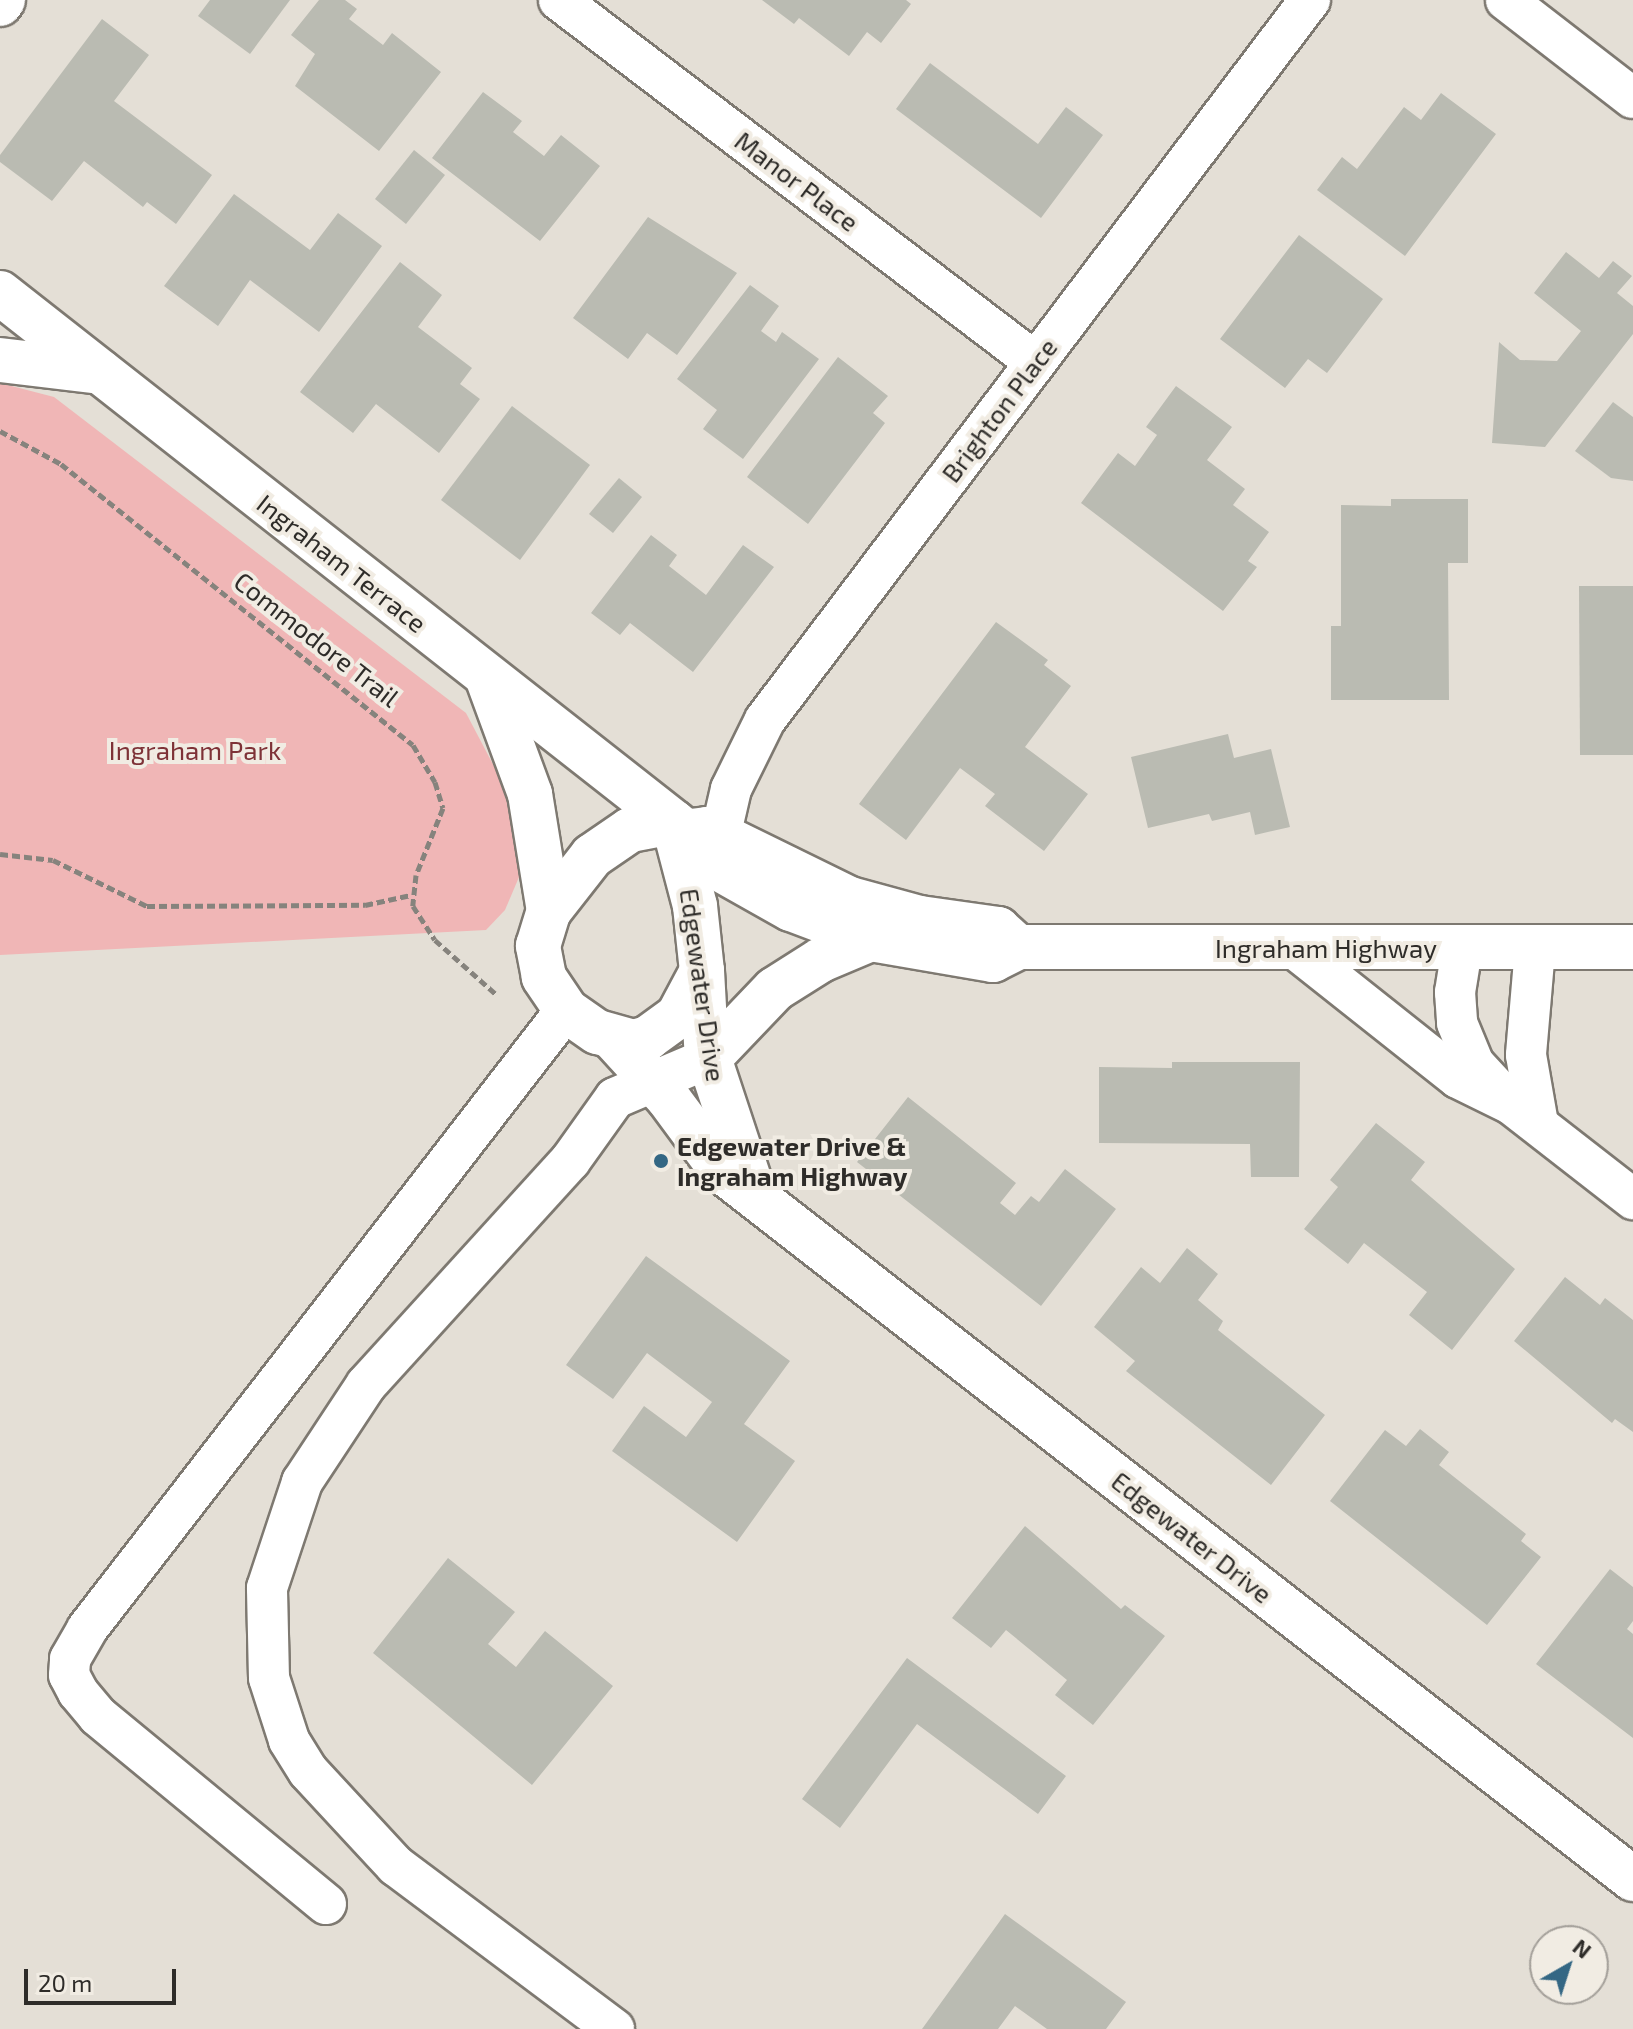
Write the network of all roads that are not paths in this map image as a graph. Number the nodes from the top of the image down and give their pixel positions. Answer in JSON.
{"nodes":[{"id":1,"x":559,"y":0,"type":"edge"},
{"id":2,"x":1310,"y":0,"type":"edge"},
{"id":3,"x":1506,"y":0,"type":"edge"},
{"id":4,"x":1633,"y":98,"type":"edge"},
{"id":5,"x":0,"y":293,"type":"edge"},
{"id":6,"x":0,"y":360,"type":"edge"},
{"id":7,"x":1035,"y":362,"type":"junction"},
{"id":8,"x":100,"y":372,"type":"junction"},
{"id":9,"x":487,"y":677,"type":"junction"},
{"id":10,"x":693,"y":830,"type":"junction"},
{"id":11,"x":549,"y":911,"type":"junction"},
{"id":12,"x":871,"y":939,"type":"junction"},
{"id":13,"x":1018,"y":947,"type":"junction"},
{"id":14,"x":1633,"y":947,"type":"edge"},
{"id":15,"x":1294,"y":948,"type":"junction"},
{"id":16,"x":1462,"y":949,"type":"junction"},
{"id":17,"x":1535,"y":949,"type":"junction"},
{"id":18,"x":702,"y":971,"type":"junction"},
{"id":19,"x":566,"y":1010,"type":"junction"},
{"id":20,"x":613,"y":1038,"type":"junction"},
{"id":21,"x":709,"y":1058,"type":"junction"},
{"id":22,"x":634,"y":1090,"type":"junction"},
{"id":23,"x":1524,"y":1114,"type":"junction"},
{"id":24,"x":753,"y":1191,"type":"junction"},
{"id":25,"x":1633,"y":1199,"type":"edge"},
{"id":26,"x":1633,"y":1879,"type":"edge"},
{"id":27,"x":326,"y":1904,"type":"dead end"},
{"id":28,"x":614,"y":2029,"type":"edge"}],
"edges":[{"from":1,"to":7,"type":"street","name":"Manor Place"},
{"from":2,"to":7,"type":"street","name":"Brighton Place"},
{"from":3,"to":4,"type":"street"},
{"from":5,"to":8,"type":"street","name":"Ingraham Terrace"},
{"from":6,"to":8,"type":"street"},
{"from":7,"to":10,"type":"street","name":"Brighton Place"},
{"from":8,"to":9,"type":"street","name":"Ingraham Terrace"},
{"from":9,"to":10,"type":"street","name":"Ingraham Terrace"},
{"from":9,"to":11,"type":"street"},
{"from":10,"to":11,"type":"street"},
{"from":10,"to":12,"type":"street","name":"Ingraham Highway"},
{"from":10,"to":13,"type":"street"},
{"from":10,"to":18,"type":"street","name":"Edgewater Drive"},
{"from":11,"to":19,"type":"street"},
{"from":12,"to":13,"type":"street","name":"Ingraham Highway"},
{"from":12,"to":21,"type":"street"},
{"from":13,"to":15,"type":"street","name":"Ingraham Highway"},
{"from":14,"to":17,"type":"street","name":"Ingraham Highway"},
{"from":15,"to":16,"type":"street","name":"Ingraham Highway"},
{"from":15,"to":23,"type":"street"},
{"from":16,"to":17,"type":"street","name":"Ingraham Highway"},
{"from":16,"to":23,"type":"street"},
{"from":17,"to":23,"type":"street"},
{"from":18,"to":20,"type":"street"},
{"from":18,"to":21,"type":"street","name":"Edgewater Drive"},
{"from":19,"to":20,"type":"street"},
{"from":19,"to":27,"type":"street"},
{"from":20,"to":22,"type":"street","name":"Edgewater Drive"},
{"from":21,"to":22,"type":"street"},
{"from":21,"to":24,"type":"street","name":"Edgewater Drive"},
{"from":22,"to":24,"type":"street","name":"Edgewater Drive"},
{"from":22,"to":28,"type":"street"},
{"from":23,"to":25,"type":"street"},
{"from":24,"to":26,"type":"street","name":"Edgewater Drive"}]}
